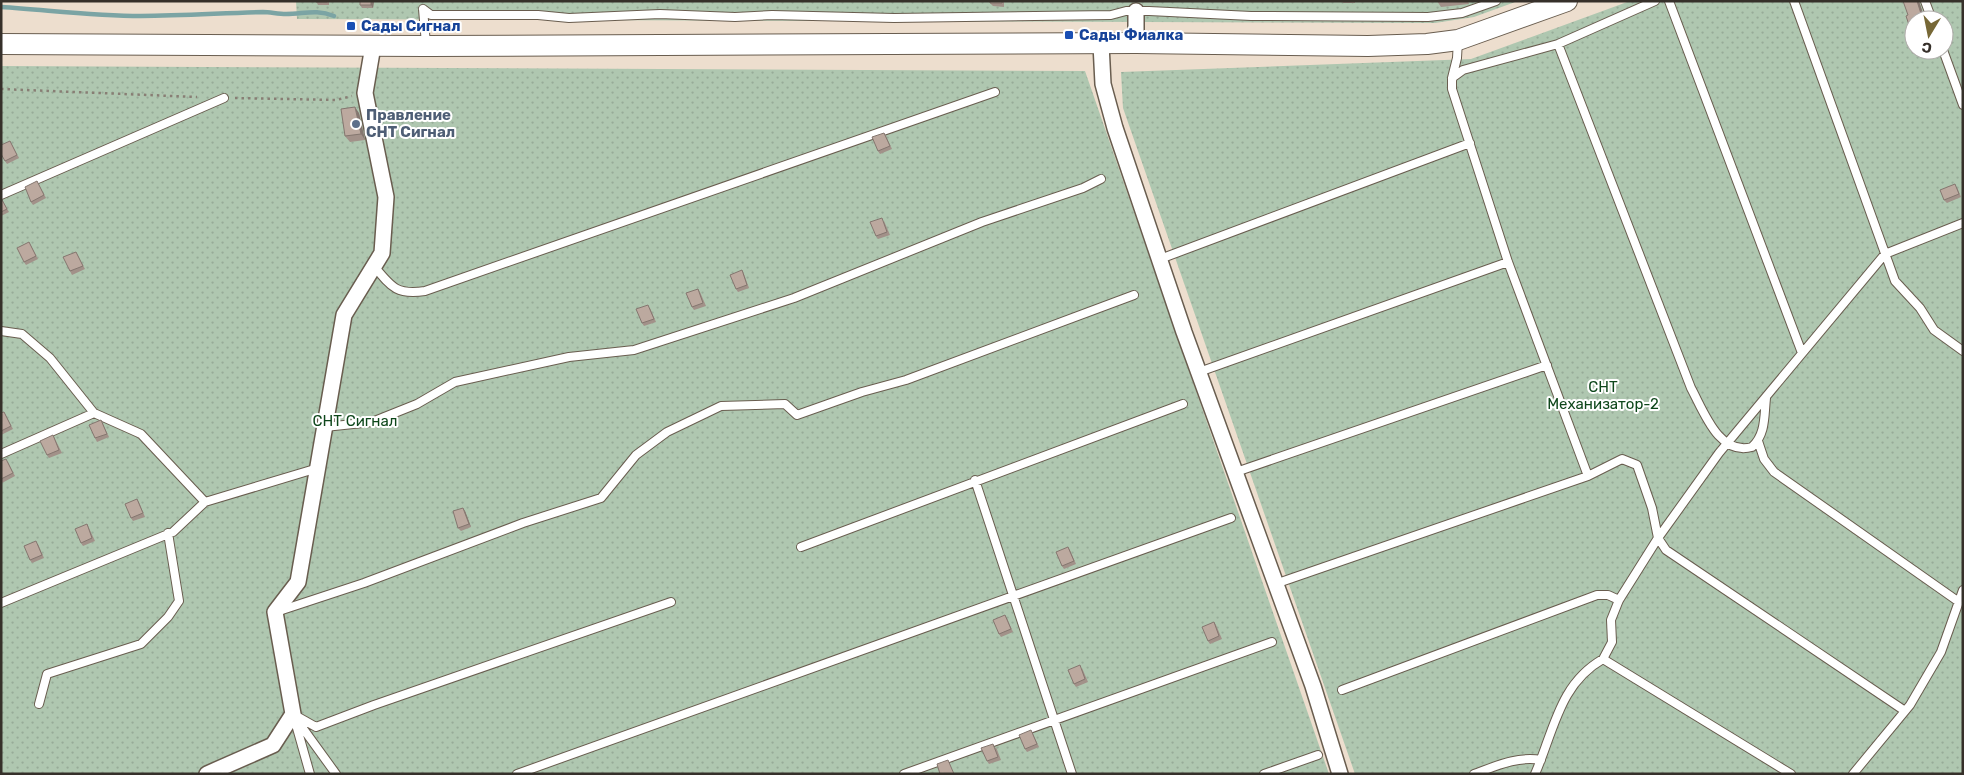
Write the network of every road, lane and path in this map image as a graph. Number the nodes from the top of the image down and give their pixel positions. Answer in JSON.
{"nodes":[{"id":1,"x":1496,"y":1,"type":"edge"},
{"id":2,"x":1567,"y":1,"type":"edge"},
{"id":3,"x":1655,"y":1,"type":"edge"},
{"id":4,"x":1669,"y":1,"type":"edge"},
{"id":5,"x":1794,"y":1,"type":"edge"},
{"id":6,"x":1136,"y":11,"type":"junction"},
{"id":7,"x":1458,"y":40,"type":"junction"},
{"id":8,"x":1136,"y":43,"type":"junction"},
{"id":9,"x":1,"y":44,"type":"edge"},
{"id":10,"x":1101,"y":44,"type":"junction"},
{"id":11,"x":1558,"y":44,"type":"junction"},
{"id":12,"x":373,"y":46,"type":"junction"},
{"id":13,"x":426,"y":46,"type":"junction"},
{"id":14,"x":1947,"y":60,"type":"edge"},
{"id":15,"x":1452,"y":78,"type":"junction"},
{"id":16,"x":1,"y":89,"type":"edge"},
{"id":17,"x":994,"y":92,"type":"dead end"},
{"id":18,"x":365,"y":93,"type":"junction"},
{"id":19,"x":224,"y":98,"type":"junction"},
{"id":20,"x":1963,"y":105,"type":"edge"},
{"id":21,"x":1470,"y":143,"type":"junction"},
{"id":22,"x":1101,"y":179,"type":"dead end"},
{"id":23,"x":1,"y":195,"type":"edge"},
{"id":24,"x":1963,"y":223,"type":"edge"},
{"id":25,"x":1885,"y":254,"type":"junction"},
{"id":26,"x":1160,"y":259,"type":"junction"},
{"id":27,"x":1508,"y":262,"type":"junction"},
{"id":28,"x":374,"y":266,"type":"junction"},
{"id":29,"x":1134,"y":295,"type":"dead end"},
{"id":30,"x":1,"y":331,"type":"edge"},
{"id":31,"x":1963,"y":351,"type":"edge"},
{"id":32,"x":1802,"y":353,"type":"junction"},
{"id":33,"x":1547,"y":366,"type":"junction"},
{"id":34,"x":1199,"y":372,"type":"junction"},
{"id":35,"x":1766,"y":398,"type":"junction"},
{"id":36,"x":1183,"y":404,"type":"dead end"},
{"id":37,"x":94,"y":413,"type":"junction"},
{"id":38,"x":325,"y":427,"type":"junction"},
{"id":39,"x":1758,"y":441,"type":"junction"},
{"id":40,"x":1727,"y":444,"type":"junction"},
{"id":41,"x":1,"y":454,"type":"edge"},
{"id":42,"x":318,"y":468,"type":"junction"},
{"id":43,"x":1236,"y":472,"type":"junction"},
{"id":44,"x":1588,"y":476,"type":"junction"},
{"id":45,"x":975,"y":480,"type":"junction"},
{"id":46,"x":205,"y":502,"type":"junction"},
{"id":47,"x":1231,"y":518,"type":"dead end"},
{"id":48,"x":168,"y":533,"type":"junction"},
{"id":49,"x":1658,"y":538,"type":"junction"},
{"id":50,"x":802,"y":547,"type":"dead end"},
{"id":51,"x":1275,"y":584,"type":"junction"},
{"id":52,"x":1961,"y":595,"type":"edge"},
{"id":53,"x":1013,"y":596,"type":"junction"},
{"id":54,"x":1619,"y":600,"type":"junction"},
{"id":55,"x":671,"y":602,"type":"dead end"},
{"id":56,"x":1,"y":603,"type":"edge"},
{"id":57,"x":275,"y":612,"type":"junction"},
{"id":58,"x":1272,"y":642,"type":"dead end"},
{"id":59,"x":1603,"y":659,"type":"junction"},
{"id":60,"x":1342,"y":690,"type":"dead end"},
{"id":61,"x":39,"y":704,"type":"dead end"},
{"id":62,"x":1905,"y":711,"type":"junction"},
{"id":63,"x":293,"y":714,"type":"junction"},
{"id":64,"x":1054,"y":720,"type":"junction"},
{"id":65,"x":1318,"y":755,"type":"dead end"},
{"id":66,"x":1541,"y":760,"type":"junction"},
{"id":67,"x":207,"y":774,"type":"edge"},
{"id":68,"x":310,"y":774,"type":"edge"},
{"id":69,"x":336,"y":774,"type":"edge"},
{"id":70,"x":517,"y":774,"type":"edge"},
{"id":71,"x":904,"y":774,"type":"edge"},
{"id":72,"x":1072,"y":774,"type":"edge"},
{"id":73,"x":1264,"y":774,"type":"edge"},
{"id":74,"x":1340,"y":774,"type":"edge"},
{"id":75,"x":1474,"y":774,"type":"edge"},
{"id":76,"x":1535,"y":774,"type":"edge"},
{"id":77,"x":1791,"y":774,"type":"edge"},
{"id":78,"x":1853,"y":774,"type":"edge"}],
"edges":[{"from":1,"to":6,"type":"lane"},
{"from":2,"to":7,"type":"street"},
{"from":3,"to":11,"type":"lane"},
{"from":4,"to":32,"type":"lane"},
{"from":5,"to":25,"type":"lane"},
{"from":6,"to":8,"type":"street"},
{"from":6,"to":13,"type":"lane"},
{"from":7,"to":8,"type":"street"},
{"from":7,"to":15,"type":"lane"},
{"from":8,"to":10,"type":"street"},
{"from":9,"to":12,"type":"street"},
{"from":10,"to":13,"type":"street"},
{"from":10,"to":26,"type":"street"},
{"from":11,"to":15,"type":"lane"},
{"from":11,"to":40,"type":"lane"},
{"from":12,"to":13,"type":"street"},
{"from":12,"to":18,"type":"street"},
{"from":14,"to":20,"type":"lane"},
{"from":15,"to":21,"type":"lane"},
{"from":16,"to":19,"type":"path"},
{"from":17,"to":28,"type":"lane"},
{"from":18,"to":19,"type":"path"},
{"from":18,"to":28,"type":"street"},
{"from":19,"to":23,"type":"lane"},
{"from":21,"to":26,"type":"lane"},
{"from":21,"to":27,"type":"lane"},
{"from":22,"to":38,"type":"lane"},
{"from":24,"to":25,"type":"lane"},
{"from":25,"to":31,"type":"lane"},
{"from":25,"to":32,"type":"lane"},
{"from":26,"to":34,"type":"street"},
{"from":27,"to":33,"type":"lane"},
{"from":27,"to":34,"type":"lane"},
{"from":28,"to":38,"type":"street"},
{"from":29,"to":57,"type":"lane"},
{"from":30,"to":37,"type":"lane"},
{"from":32,"to":35,"type":"lane"},
{"from":33,"to":43,"type":"lane"},
{"from":33,"to":44,"type":"lane"},
{"from":34,"to":43,"type":"street"},
{"from":35,"to":39,"type":"lane"},
{"from":35,"to":40,"type":"lane"},
{"from":36,"to":45,"type":"lane"},
{"from":37,"to":41,"type":"lane"},
{"from":37,"to":46,"type":"lane"},
{"from":38,"to":42,"type":"street"},
{"from":39,"to":40,"type":"lane"},
{"from":39,"to":52,"type":"lane"},
{"from":40,"to":49,"type":"lane"},
{"from":42,"to":46,"type":"lane"},
{"from":42,"to":57,"type":"street"},
{"from":43,"to":51,"type":"street"},
{"from":44,"to":49,"type":"lane"},
{"from":44,"to":51,"type":"lane"},
{"from":45,"to":50,"type":"lane"},
{"from":45,"to":53,"type":"lane"},
{"from":46,"to":48,"type":"lane"},
{"from":47,"to":53,"type":"lane"},
{"from":48,"to":56,"type":"lane"},
{"from":48,"to":61,"type":"lane"},
{"from":49,"to":54,"type":"lane"},
{"from":49,"to":62,"type":"lane"},
{"from":51,"to":74,"type":"street"},
{"from":52,"to":62,"type":"lane"},
{"from":53,"to":64,"type":"lane"},
{"from":53,"to":70,"type":"lane"},
{"from":54,"to":59,"type":"lane"},
{"from":54,"to":60,"type":"lane"},
{"from":55,"to":63,"type":"lane"},
{"from":57,"to":63,"type":"street"},
{"from":58,"to":64,"type":"lane"},
{"from":59,"to":66,"type":"lane"},
{"from":59,"to":77,"type":"lane"},
{"from":62,"to":78,"type":"lane"},
{"from":63,"to":67,"type":"street"},
{"from":63,"to":68,"type":"lane"},
{"from":63,"to":69,"type":"lane"},
{"from":64,"to":71,"type":"lane"},
{"from":64,"to":72,"type":"lane"},
{"from":65,"to":73,"type":"lane"},
{"from":66,"to":75,"type":"lane"},
{"from":66,"to":76,"type":"lane"}]}
